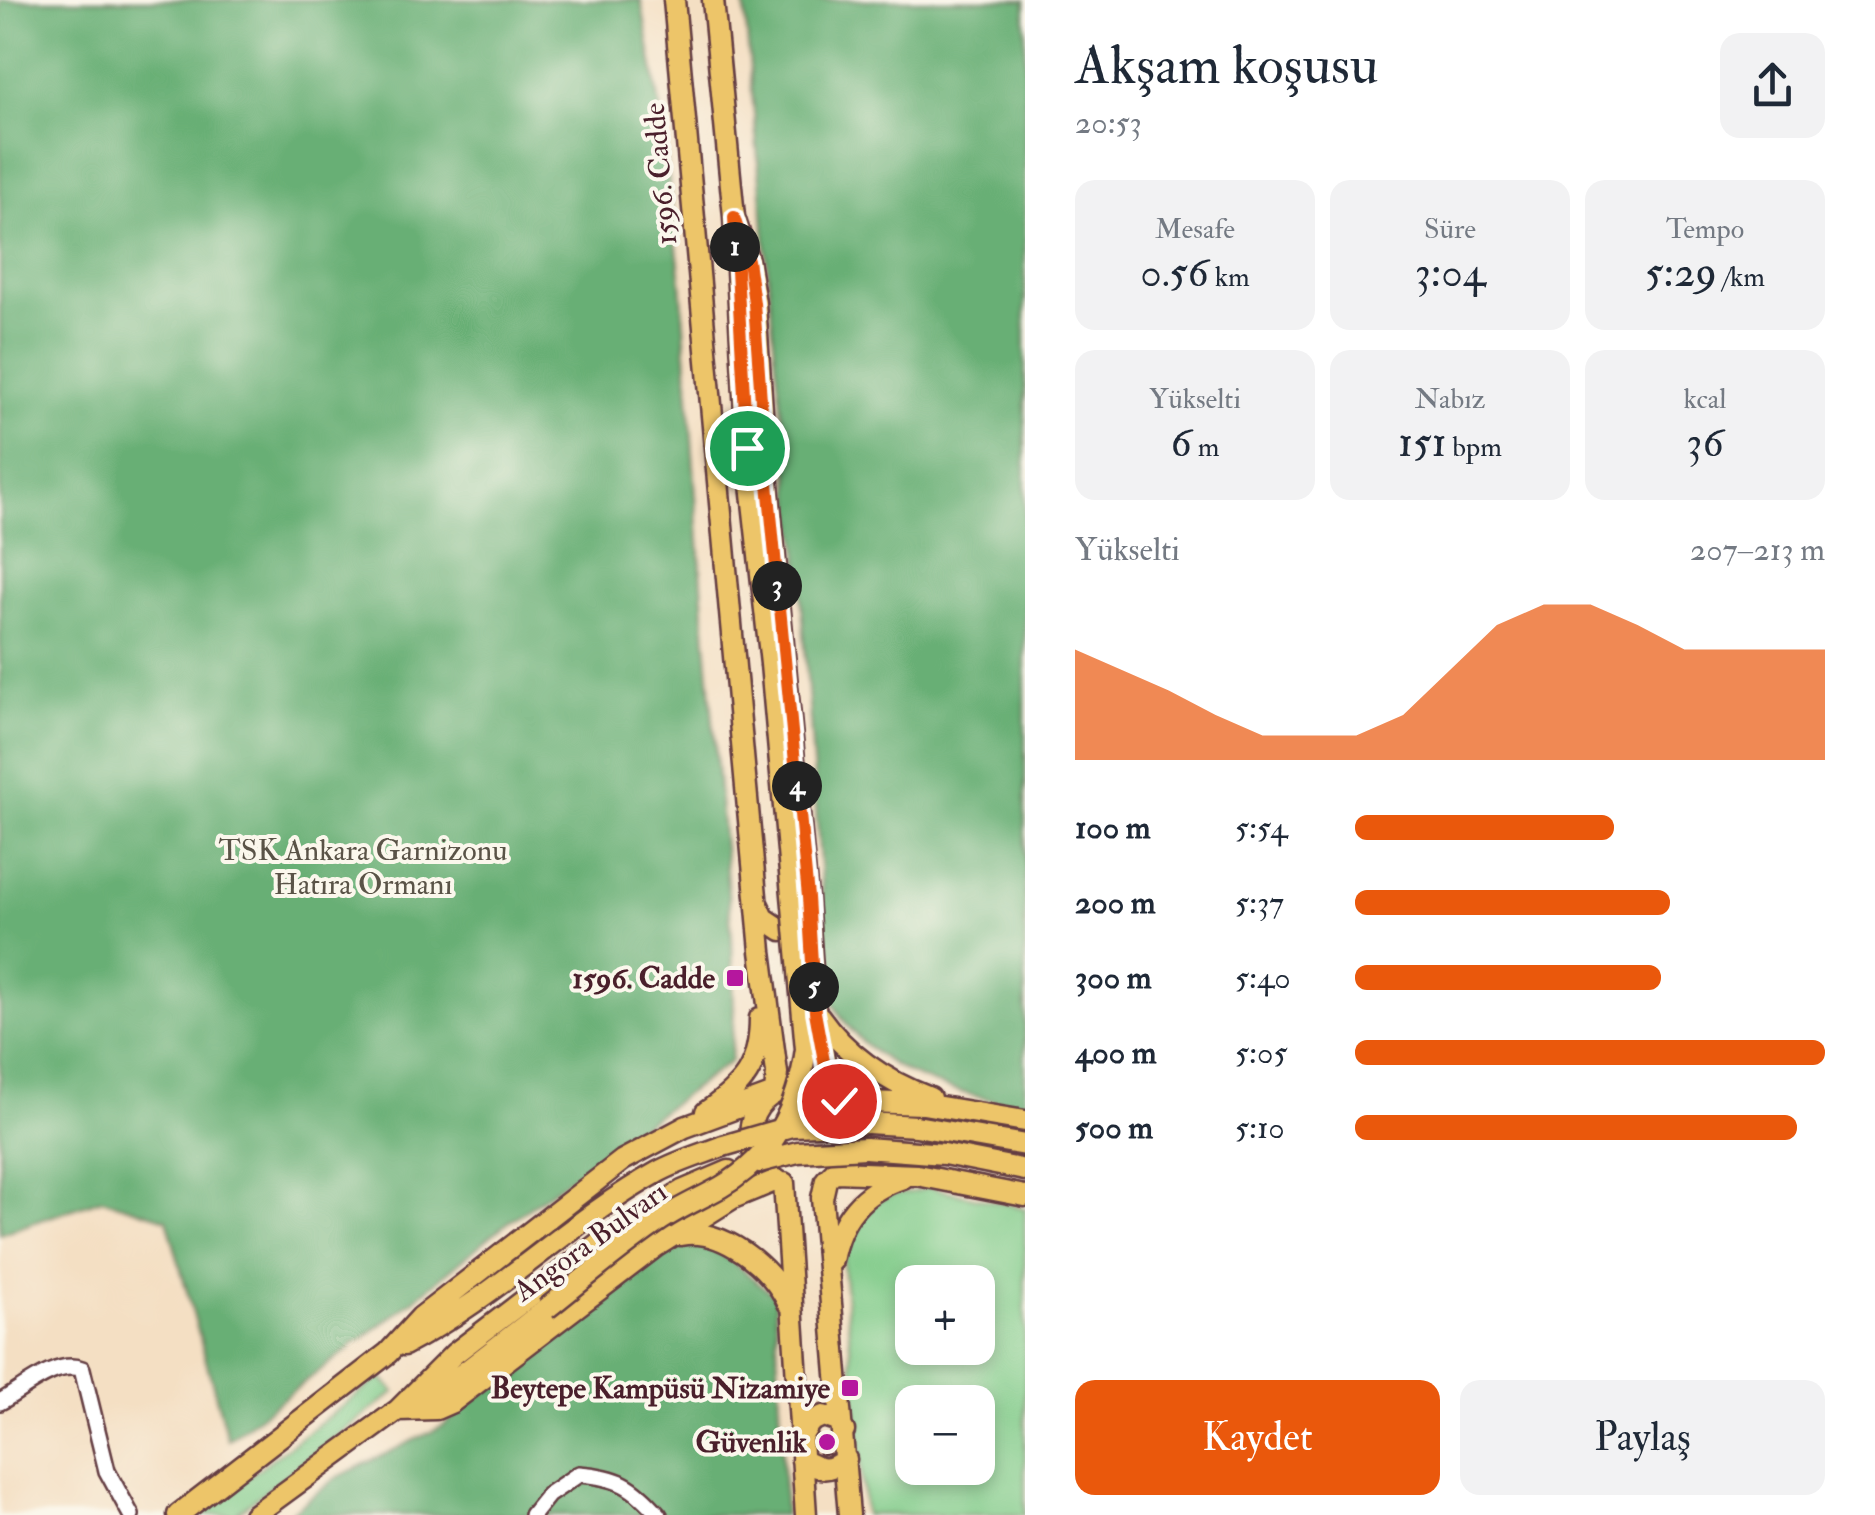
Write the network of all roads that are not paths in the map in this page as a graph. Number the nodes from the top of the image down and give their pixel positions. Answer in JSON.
{"nodes":[{"id":1,"x":674,"y":0,"type":"edge"},
{"id":2,"x":713,"y":0,"type":"edge"},
{"id":3,"x":734,"y":217,"type":"junction"},
{"id":4,"x":808,"y":897,"type":"junction"},
{"id":5,"x":756,"y":902,"type":"junction"},
{"id":6,"x":761,"y":951,"type":"junction"},
{"id":7,"x":815,"y":1012,"type":"junction"},
{"id":8,"x":772,"y":1094,"type":"junction"},
{"id":9,"x":834,"y":1098,"type":"junction"},
{"id":10,"x":960,"y":1110,"type":"junction"},
{"id":11,"x":1025,"y":1121,"type":"edge"},
{"id":12,"x":694,"y":1124,"type":"junction"},
{"id":13,"x":1025,"y":1145,"type":"edge"},
{"id":14,"x":1025,"y":1170,"type":"edge"},
{"id":15,"x":917,"y":1174,"type":"junction"},
{"id":16,"x":831,"y":1176,"type":"junction"},
{"id":17,"x":780,"y":1182,"type":"junction"},
{"id":18,"x":1025,"y":1196,"type":"edge"},
{"id":19,"x":733,"y":1198,"type":"junction"},
{"id":20,"x":673,"y":1236,"type":"junction"},
{"id":21,"x":828,"y":1282,"type":"junction"},
{"id":22,"x":792,"y":1311,"type":"junction"},
{"id":23,"x":388,"y":1352,"type":"junction"},
{"id":24,"x":0,"y":1402,"type":"edge"},
{"id":25,"x":398,"y":1410,"type":"junction"},
{"id":26,"x":844,"y":1431,"type":"junction"},
{"id":27,"x":800,"y":1437,"type":"junction"},
{"id":28,"x":846,"y":1459,"type":"junction"},
{"id":29,"x":802,"y":1460,"type":"junction"},
{"id":30,"x":131,"y":1515,"type":"edge"},
{"id":31,"x":178,"y":1515,"type":"edge"},
{"id":32,"x":254,"y":1515,"type":"edge"},
{"id":33,"x":532,"y":1515,"type":"edge"},
{"id":34,"x":659,"y":1515,"type":"edge"},
{"id":35,"x":806,"y":1515,"type":"edge"},
{"id":36,"x":849,"y":1515,"type":"edge"}],
"edges":[{"from":1,"to":5,"type":"main road","name":"1596. Cadde"},
{"from":2,"to":3,"type":"main road"},
{"from":3,"to":4,"type":"main road"},
{"from":3,"to":25,"type":"main road","name":"Angora Bulvarı","bridge":true},
{"from":4,"to":5,"type":"main road"},
{"from":4,"to":7,"type":"main road"},
{"from":5,"to":6,"type":"main road","name":"1596. Cadde"},
{"from":6,"to":8,"type":"main road","name":"1596. Cadde"},
{"from":6,"to":12,"type":"main road"},
{"from":7,"to":9,"type":"main road"},
{"from":7,"to":10,"type":"main road"},
{"from":8,"to":9,"type":"main road"},
{"from":8,"to":12,"type":"main road","name":"Angora Bulvarı"},
{"from":8,"to":17,"type":"main road","name":"1596. Cadde"},
{"from":9,"to":10,"type":"main road"},
{"from":9,"to":16,"type":"main road"},
{"from":10,"to":11,"type":"main road"},
{"from":12,"to":19,"type":"main road"},
{"from":12,"to":23,"type":"main road","name":"Angora Bulvarı"},
{"from":13,"to":23,"type":"main road","name":"Angora Bulvarı","bridge":true},
{"from":14,"to":25,"type":"main road","name":"Angora Bulvarı","bridge":true},
{"from":15,"to":16,"type":"main road"},
{"from":15,"to":18,"type":"main road"},
{"from":15,"to":21,"type":"main road"},
{"from":16,"to":17,"type":"main road"},
{"from":16,"to":21,"type":"main road"},
{"from":17,"to":19,"type":"main road","name":"Angora Bulvarı"},
{"from":17,"to":22,"type":"main road","name":"1596. Cadde"},
{"from":19,"to":20,"type":"main road","name":"Angora Bulvarı"},
{"from":20,"to":22,"type":"main road"},
{"from":20,"to":25,"type":"main road","name":"Angora Bulvarı"},
{"from":21,"to":26,"type":"main road"},
{"from":22,"to":27,"type":"main road","name":"1596. Cadde"},
{"from":23,"to":31,"type":"main road","name":"Angora Bulvarı"},
{"from":24,"to":30,"type":"street"},
{"from":25,"to":32,"type":"main road","name":"Angora Bulvarı"},
{"from":26,"to":27,"type":"main road"},
{"from":26,"to":28,"type":"main road"},
{"from":27,"to":29,"type":"main road","name":"1596. Cadde"},
{"from":28,"to":29,"type":"main road"},
{"from":28,"to":36,"type":"main road"},
{"from":29,"to":35,"type":"main road","name":"1596. Cadde"},
{"from":33,"to":34,"type":"street"}]}
